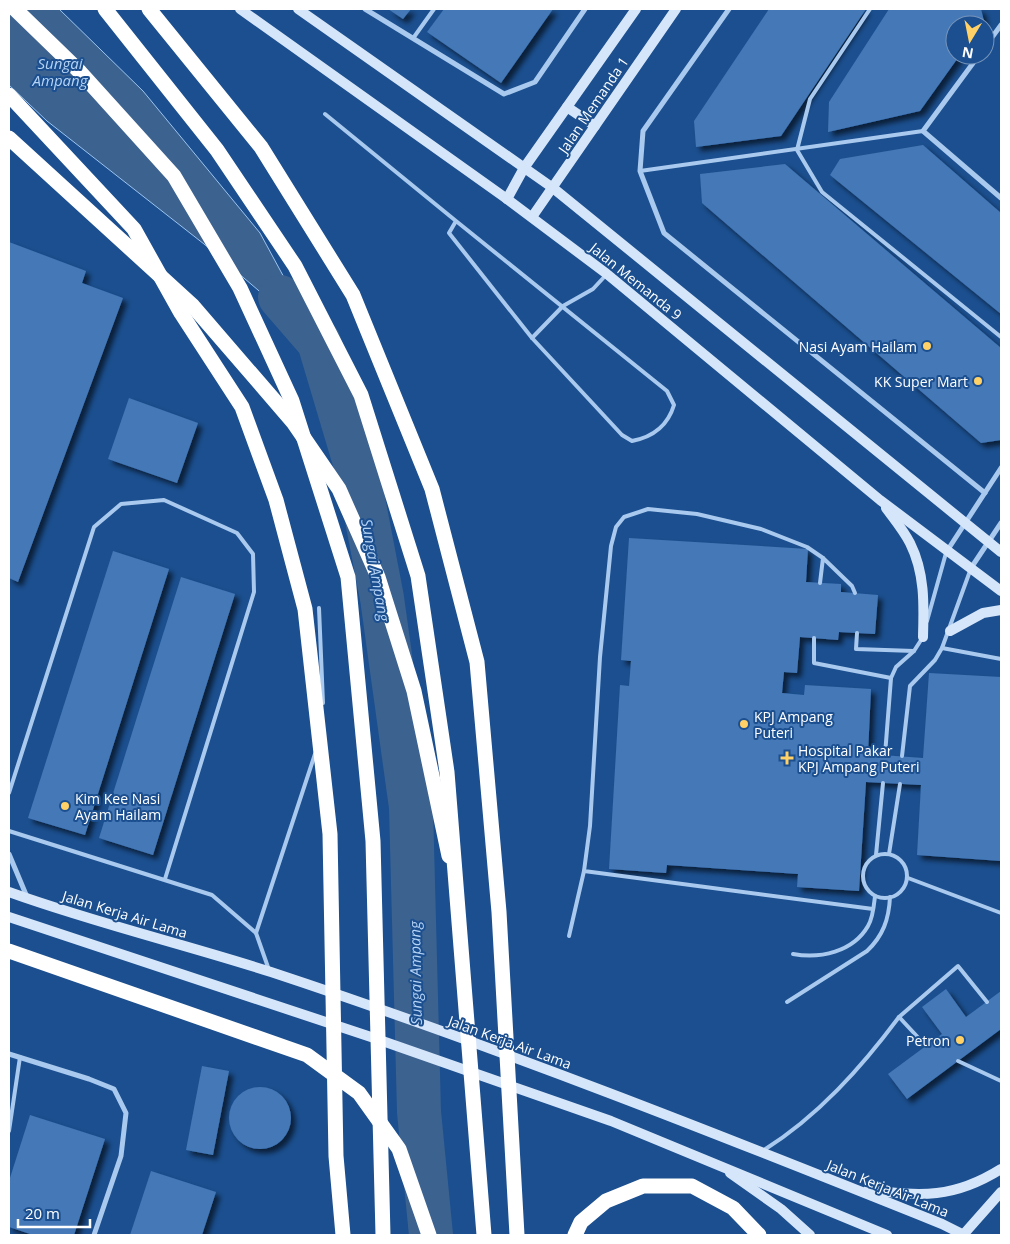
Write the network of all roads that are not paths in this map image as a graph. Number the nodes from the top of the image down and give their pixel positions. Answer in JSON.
{"nodes":[{"id":1,"x":16,"y":9,"type":"edge"},
{"id":2,"x":105,"y":9,"type":"edge"},
{"id":3,"x":149,"y":9,"type":"edge"},
{"id":4,"x":240,"y":9,"type":"edge"},
{"id":5,"x":298,"y":9,"type":"edge"},
{"id":6,"x":365,"y":9,"type":"edge"},
{"id":7,"x":434,"y":9,"type":"edge"},
{"id":8,"x":585,"y":9,"type":"edge"},
{"id":9,"x":636,"y":9,"type":"edge"},
{"id":10,"x":676,"y":9,"type":"edge"},
{"id":11,"x":729,"y":9,"type":"edge"},
{"id":12,"x":870,"y":9,"type":"edge"},
{"id":13,"x":414,"y":37,"type":"junction"},
{"id":14,"x":972,"y":65,"type":"edge"},
{"id":15,"x":9,"y":95,"type":"edge"},
{"id":16,"x":567,"y":107,"type":"junction"},
{"id":17,"x":325,"y":114,"type":"dead end"},
{"id":18,"x":595,"y":126,"type":"junction"},
{"id":19,"x":923,"y":131,"type":"junction"},
{"id":20,"x":9,"y":138,"type":"edge"},
{"id":21,"x":797,"y":150,"type":"junction"},
{"id":22,"x":524,"y":168,"type":"junction"},
{"id":23,"x":640,"y":171,"type":"junction"},
{"id":24,"x":553,"y":188,"type":"junction"},
{"id":25,"x":1001,"y":198,"type":"edge"},
{"id":26,"x":508,"y":199,"type":"junction"},
{"id":27,"x":532,"y":217,"type":"junction"},
{"id":28,"x":456,"y":221,"type":"junction"},
{"id":29,"x":607,"y":274,"type":"junction"},
{"id":30,"x":563,"y":306,"type":"junction"},
{"id":31,"x":532,"y":338,"type":"junction"},
{"id":32,"x":1001,"y":338,"type":"edge"},
{"id":33,"x":1001,"y":468,"type":"edge"},
{"id":34,"x":985,"y":493,"type":"junction"},
{"id":35,"x":880,"y":500,"type":"junction"},
{"id":36,"x":1001,"y":523,"type":"edge"},
{"id":37,"x":964,"y":524,"type":"junction"},
{"id":38,"x":988,"y":543,"type":"junction"},
{"id":39,"x":946,"y":551,"type":"junction"},
{"id":40,"x":1001,"y":552,"type":"edge"},
{"id":41,"x":823,"y":558,"type":"junction"},
{"id":42,"x":971,"y":568,"type":"junction"},
{"id":43,"x":820,"y":583,"type":"dead end"},
{"id":44,"x":1001,"y":592,"type":"edge"},
{"id":45,"x":855,"y":593,"type":"dead end"},
{"id":46,"x":319,"y":608,"type":"dead end"},
{"id":47,"x":1001,"y":610,"type":"edge"},
{"id":48,"x":950,"y":632,"type":"junction"},
{"id":49,"x":856,"y":633,"type":"dead end"},
{"id":50,"x":923,"y":637,"type":"junction"},
{"id":51,"x":814,"y":638,"type":"dead end"},
{"id":52,"x":942,"y":648,"type":"junction"},
{"id":53,"x":914,"y":652,"type":"junction"},
{"id":54,"x":1001,"y":658,"type":"edge"},
{"id":55,"x":891,"y":678,"type":"junction"},
{"id":56,"x":323,"y":708,"type":"dead end"},
{"id":57,"x":323,"y":718,"type":"dead end"},
{"id":58,"x":885,"y":755,"type":"dead end"},
{"id":59,"x":902,"y":756,"type":"dead end"},
{"id":60,"x":882,"y":783,"type":"dead end"},
{"id":61,"x":900,"y":784,"type":"dead end"},
{"id":62,"x":9,"y":793,"type":"edge"},
{"id":63,"x":9,"y":832,"type":"edge"},
{"id":64,"x":9,"y":854,"type":"edge"},
{"id":65,"x":889,"y":854,"type":"junction"},
{"id":66,"x":876,"y":856,"type":"junction"},
{"id":67,"x":584,"y":871,"type":"junction"},
{"id":68,"x":908,"y":878,"type":"junction"},
{"id":69,"x":165,"y":879,"type":"junction"},
{"id":70,"x":456,"y":887,"type":"junction"},
{"id":71,"x":9,"y":892,"type":"edge"},
{"id":72,"x":875,"y":896,"type":"junction"},
{"id":73,"x":890,"y":898,"type":"junction"},
{"id":74,"x":28,"y":899,"type":"junction"},
{"id":75,"x":873,"y":910,"type":"junction"},
{"id":76,"x":1001,"y":913,"type":"edge"},
{"id":77,"x":9,"y":917,"type":"edge"},
{"id":78,"x":256,"y":933,"type":"junction"},
{"id":79,"x":569,"y":936,"type":"dead end"},
{"id":80,"x":9,"y":951,"type":"edge"},
{"id":81,"x":793,"y":954,"type":"dead end"},
{"id":82,"x":270,"y":972,"type":"junction"},
{"id":83,"x":787,"y":1002,"type":"dead end"},
{"id":84,"x":987,"y":1002,"type":"dead end"},
{"id":85,"x":898,"y":1017,"type":"junction"},
{"id":86,"x":926,"y":1046,"type":"dead end"},
{"id":87,"x":9,"y":1054,"type":"edge"},
{"id":88,"x":20,"y":1057,"type":"junction"},
{"id":89,"x":958,"y":1061,"type":"dead end"},
{"id":90,"x":1001,"y":1081,"type":"edge"},
{"id":91,"x":10,"y":1123,"type":"edge"},
{"id":92,"x":9,"y":1130,"type":"edge"},
{"id":93,"x":762,"y":1152,"type":"junction"},
{"id":94,"x":712,"y":1161,"type":"junction"},
{"id":95,"x":1001,"y":1169,"type":"edge"},
{"id":96,"x":854,"y":1189,"type":"junction"},
{"id":97,"x":1001,"y":1192,"type":"edge"},
{"id":98,"x":94,"y":1235,"type":"edge"},
{"id":99,"x":343,"y":1235,"type":"edge"},
{"id":100,"x":383,"y":1235,"type":"edge"},
{"id":101,"x":429,"y":1235,"type":"edge"},
{"id":102,"x":484,"y":1235,"type":"edge"},
{"id":103,"x":517,"y":1235,"type":"edge"},
{"id":104,"x":575,"y":1235,"type":"edge"},
{"id":105,"x":759,"y":1235,"type":"edge"},
{"id":106,"x":810,"y":1235,"type":"edge"},
{"id":107,"x":887,"y":1235,"type":"edge"},
{"id":108,"x":963,"y":1235,"type":"edge"}],
"edges":[{"from":1,"to":100,"type":"highway","bridge":true},
{"from":2,"to":70,"type":"highway","bridge":true},
{"from":3,"to":103,"type":"highway","bridge":true},
{"from":4,"to":26,"type":"street","name":"Jalan Memanda 9"},
{"from":5,"to":22,"type":"street","name":"Jalan Memanda 9"},
{"from":6,"to":13,"type":"street"},
{"from":7,"to":13,"type":"lane"},
{"from":8,"to":13,"type":"street"},
{"from":9,"to":16,"type":"street","name":"Jalan Memanda 1"},
{"from":10,"to":18,"type":"street","name":"Jalan Memanda 1"},
{"from":11,"to":23,"type":"street"},
{"from":12,"to":21,"type":"lane"},
{"from":14,"to":19,"type":"street"},
{"from":15,"to":99,"type":"highway","bridge":true},
{"from":16,"to":18,"type":"street"},
{"from":16,"to":22,"type":"street","name":"Jalan Memanda 1"},
{"from":17,"to":28,"type":"lane"},
{"from":18,"to":24,"type":"street","name":"Jalan Memanda 1"},
{"from":19,"to":21,"type":"lane"},
{"from":19,"to":25,"type":"street"},
{"from":20,"to":70,"type":"highway","bridge":true},
{"from":21,"to":23,"type":"lane"},
{"from":21,"to":32,"type":"lane"},
{"from":22,"to":24,"type":"street","name":"Jalan Memanda 9"},
{"from":22,"to":26,"type":"street","name":"Jalan Memanda 1"},
{"from":23,"to":34,"type":"street"},
{"from":24,"to":27,"type":"street","name":"Jalan Memanda 1"},
{"from":24,"to":37,"type":"street","name":"Jalan Memanda 9"},
{"from":26,"to":27,"type":"street","name":"Jalan Memanda 9"},
{"from":27,"to":29,"type":"street","name":"Jalan Memanda 9"},
{"from":28,"to":30,"type":"lane"},
{"from":28,"to":31,"type":"lane"},
{"from":29,"to":30,"type":"lane"},
{"from":29,"to":35,"type":"street","name":"Jalan Memanda 9"},
{"from":30,"to":31,"type":"lane"},
{"from":30,"to":31,"type":"lane"},
{"from":33,"to":34,"type":"street"},
{"from":34,"to":37,"type":"street"},
{"from":35,"to":39,"type":"street","name":"Jalan Memanda 9"},
{"from":35,"to":50,"type":"street"},
{"from":36,"to":38,"type":"street"},
{"from":37,"to":38,"type":"street","name":"Jalan Memanda 9"},
{"from":37,"to":39,"type":"street"},
{"from":38,"to":40,"type":"street","name":"Jalan Memanda 9"},
{"from":38,"to":42,"type":"street"},
{"from":39,"to":42,"type":"street","name":"Jalan Memanda 9"},
{"from":39,"to":50,"type":"lane"},
{"from":41,"to":43,"type":"lane"},
{"from":41,"to":45,"type":"lane"},
{"from":41,"to":67,"type":"lane"},
{"from":42,"to":44,"type":"street","name":"Jalan Memanda 9"},
{"from":42,"to":48,"type":"lane"},
{"from":46,"to":56,"type":"lane"},
{"from":47,"to":48,"type":"street"},
{"from":48,"to":52,"type":"lane"},
{"from":49,"to":53,"type":"lane"},
{"from":50,"to":53,"type":"lane"},
{"from":51,"to":55,"type":"lane"},
{"from":52,"to":54,"type":"lane"},
{"from":52,"to":59,"type":"lane"},
{"from":53,"to":55,"type":"lane"},
{"from":55,"to":58,"type":"lane"},
{"from":57,"to":78,"type":"lane"},
{"from":60,"to":66,"type":"lane"},
{"from":61,"to":65,"type":"lane"},
{"from":62,"to":69,"type":"lane"},
{"from":63,"to":69,"type":"lane"},
{"from":64,"to":74,"type":"street"},
{"from":65,"to":66,"type":"lane"},
{"from":65,"to":68,"type":"lane"},
{"from":66,"to":72,"type":"lane"},
{"from":67,"to":75,"type":"lane"},
{"from":67,"to":79,"type":"lane"},
{"from":68,"to":73,"type":"lane"},
{"from":68,"to":76,"type":"lane"},
{"from":69,"to":78,"type":"lane"},
{"from":70,"to":102,"type":"highway","bridge":true},
{"from":71,"to":74,"type":"street","name":"Jalan Kerja Air Lama"},
{"from":72,"to":73,"type":"lane"},
{"from":72,"to":75,"type":"lane"},
{"from":73,"to":83,"type":"lane"},
{"from":74,"to":82,"type":"street","name":"Jalan Kerja Air Lama"},
{"from":75,"to":81,"type":"lane"},
{"from":77,"to":94,"type":"street"},
{"from":78,"to":82,"type":"lane"},
{"from":80,"to":101,"type":"highway"},
{"from":82,"to":93,"type":"street","name":"Jalan Kerja Air Lama"},
{"from":84,"to":85,"type":"lane"},
{"from":85,"to":86,"type":"lane"},
{"from":85,"to":93,"type":"lane"},
{"from":87,"to":88,"type":"street"},
{"from":88,"to":91,"type":"lane"},
{"from":88,"to":98,"type":"street"},
{"from":89,"to":90,"type":"lane"},
{"from":91,"to":92,"type":"lane"},
{"from":93,"to":96,"type":"street","name":"Jalan Kerja Air Lama"},
{"from":94,"to":106,"type":"street"},
{"from":94,"to":107,"type":"street"},
{"from":95,"to":96,"type":"street"},
{"from":96,"to":108,"type":"street","name":"Jalan Kerja Air Lama"},
{"from":97,"to":108,"type":"street"},
{"from":104,"to":105,"type":"highway"}]}
